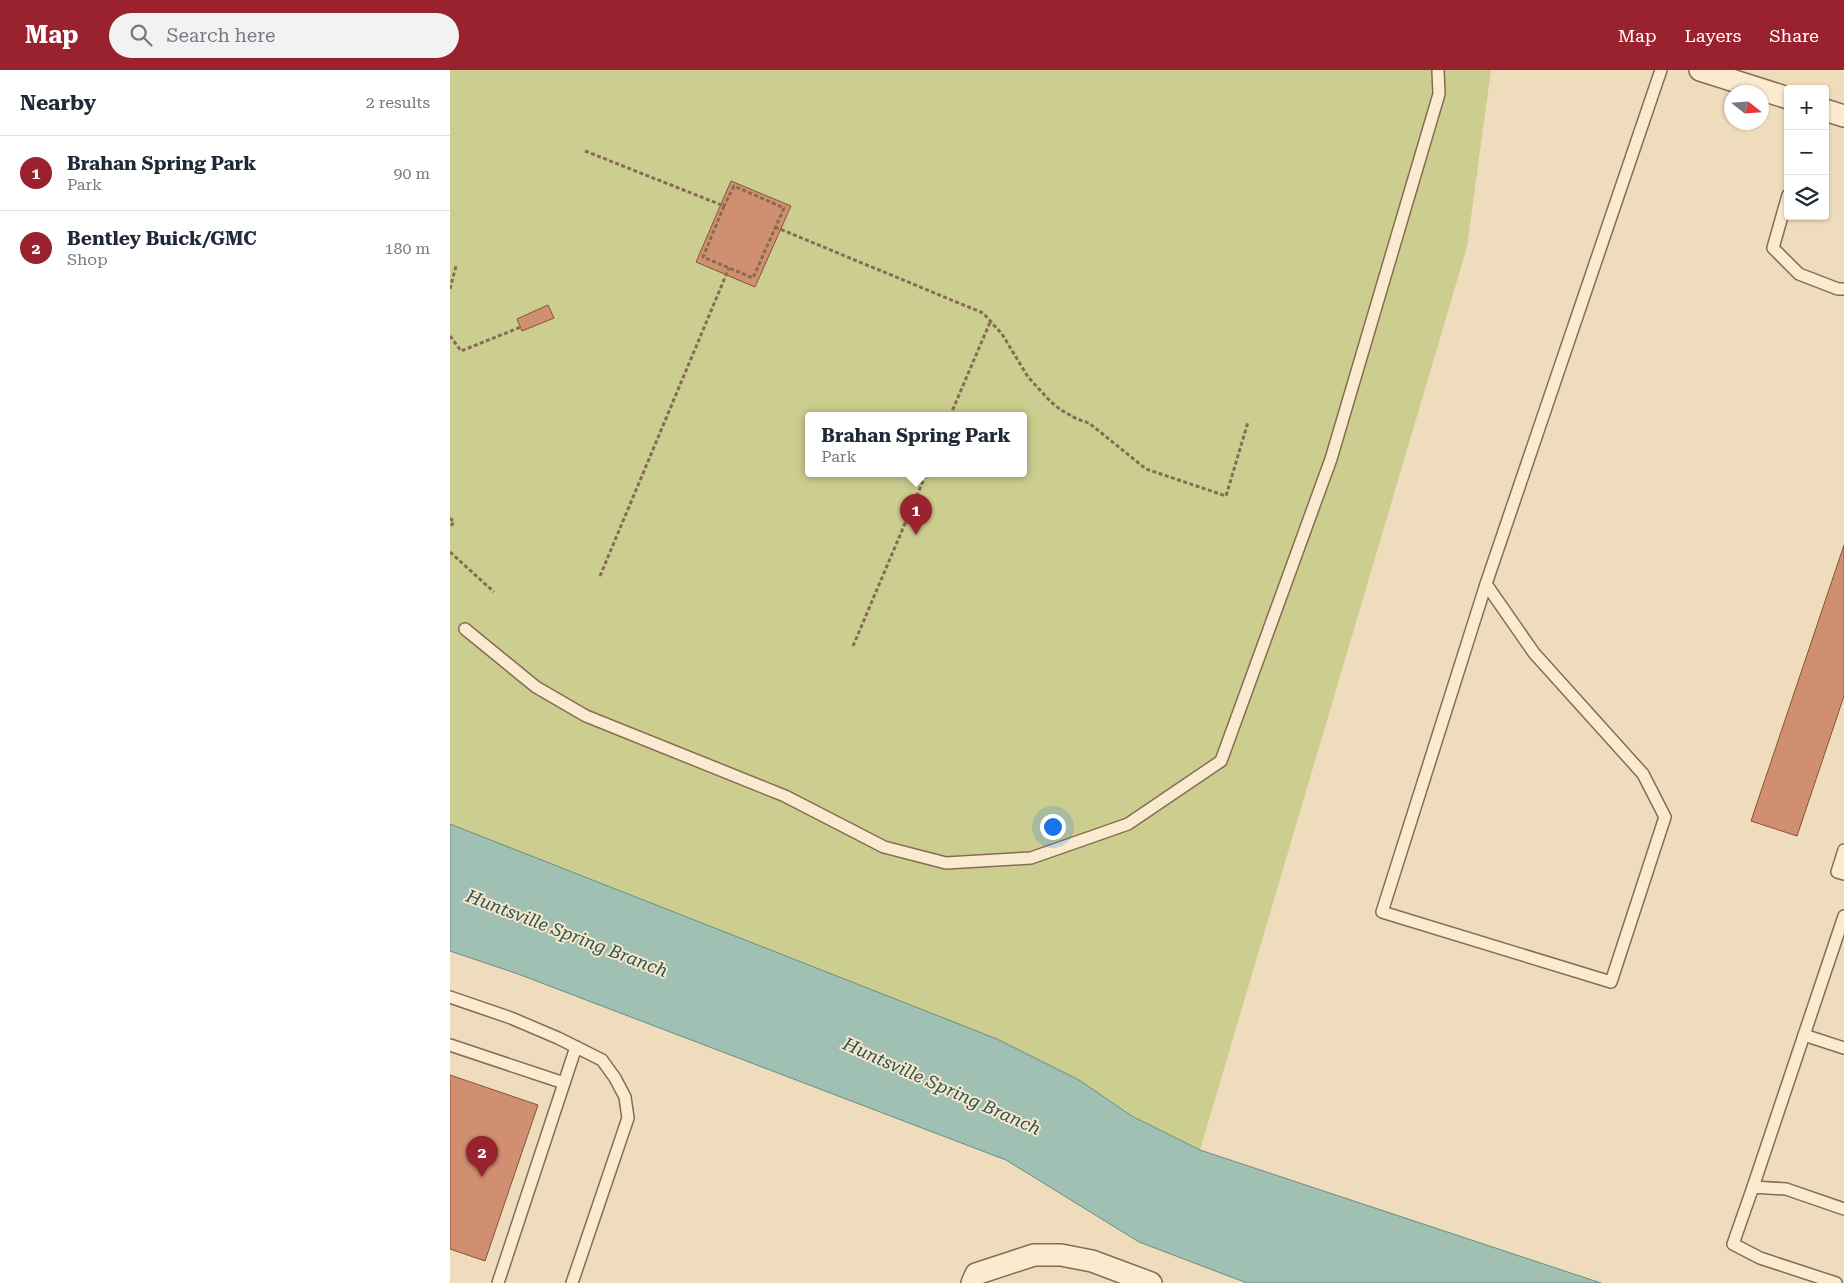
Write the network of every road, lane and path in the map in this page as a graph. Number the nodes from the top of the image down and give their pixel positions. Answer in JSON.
{"nodes":[{"id":1,"x":1438,"y":70,"type":"edge"},
{"id":2,"x":1661,"y":70,"type":"edge"},
{"id":3,"x":1700,"y":70,"type":"edge"},
{"id":4,"x":1784,"y":97,"type":"edge"},
{"id":5,"x":1829,"y":111,"type":"edge"},
{"id":6,"x":1844,"y":116,"type":"edge"},
{"id":7,"x":585,"y":151,"type":"dead end"},
{"id":8,"x":724,"y":206,"type":"junction"},
{"id":9,"x":1784,"y":209,"type":"edge"},
{"id":10,"x":775,"y":227,"type":"junction"},
{"id":11,"x":456,"y":266,"type":"dead end"},
{"id":12,"x":729,"y":268,"type":"junction"},
{"id":13,"x":450,"y":289,"type":"edge"},
{"id":14,"x":1844,"y":289,"type":"edge"},
{"id":15,"x":991,"y":320,"type":"junction"},
{"id":16,"x":521,"y":327,"type":"dead end"},
{"id":17,"x":450,"y":336,"type":"edge"},
{"id":18,"x":952,"y":412,"type":"edge"},
{"id":19,"x":1248,"y":422,"type":"dead end"},
{"id":20,"x":925,"y":477,"type":"edge"},
{"id":21,"x":450,"y":518,"type":"edge"},
{"id":22,"x":450,"y":527,"type":"edge"},
{"id":23,"x":450,"y":552,"type":"edge"},
{"id":24,"x":600,"y":576,"type":"dead end"},
{"id":25,"x":1486,"y":584,"type":"junction"},
{"id":26,"x":494,"y":592,"type":"dead end"},
{"id":27,"x":465,"y":629,"type":"dead end"},
{"id":28,"x":853,"y":646,"type":"dead end"},
{"id":29,"x":1844,"y":850,"type":"edge"},
{"id":30,"x":1844,"y":874,"type":"edge"},
{"id":31,"x":1844,"y":916,"type":"edge"},
{"id":32,"x":450,"y":997,"type":"edge"},
{"id":33,"x":1804,"y":1035,"type":"junction"},
{"id":34,"x":450,"y":1045,"type":"edge"},
{"id":35,"x":576,"y":1047,"type":"junction"},
{"id":36,"x":1844,"y":1048,"type":"edge"},
{"id":37,"x":564,"y":1083,"type":"junction"},
{"id":38,"x":1753,"y":1187,"type":"junction"},
{"id":39,"x":1844,"y":1209,"type":"edge"},
{"id":40,"x":974,"y":1278,"type":"edge"},
{"id":41,"x":498,"y":1283,"type":"edge"},
{"id":42,"x":572,"y":1283,"type":"edge"},
{"id":43,"x":1151,"y":1283,"type":"edge"},
{"id":44,"x":1836,"y":1283,"type":"edge"}],
"edges":[{"from":1,"to":27,"type":"lane"},
{"from":2,"to":25,"type":"lane"},
{"from":3,"to":4,"type":"street"},
{"from":5,"to":6,"type":"street"},
{"from":7,"to":8,"type":"path"},
{"from":8,"to":10,"type":"path"},
{"from":8,"to":12,"type":"path"},
{"from":9,"to":14,"type":"lane"},
{"from":10,"to":12,"type":"path"},
{"from":10,"to":15,"type":"path"},
{"from":11,"to":13,"type":"path"},
{"from":12,"to":24,"type":"path"},
{"from":15,"to":18,"type":"path"},
{"from":15,"to":19,"type":"path"},
{"from":16,"to":17,"type":"path"},
{"from":20,"to":28,"type":"path"},
{"from":21,"to":22,"type":"path"},
{"from":23,"to":26,"type":"path"},
{"from":25,"to":25,"type":"lane"},
{"from":29,"to":30,"type":"lane"},
{"from":31,"to":33,"type":"lane"},
{"from":32,"to":35,"type":"lane"},
{"from":33,"to":36,"type":"lane"},
{"from":33,"to":38,"type":"lane"},
{"from":34,"to":37,"type":"lane"},
{"from":35,"to":37,"type":"lane"},
{"from":35,"to":42,"type":"lane"},
{"from":37,"to":41,"type":"lane"},
{"from":38,"to":39,"type":"lane"},
{"from":38,"to":44,"type":"lane"},
{"from":40,"to":43,"type":"street"}]}
